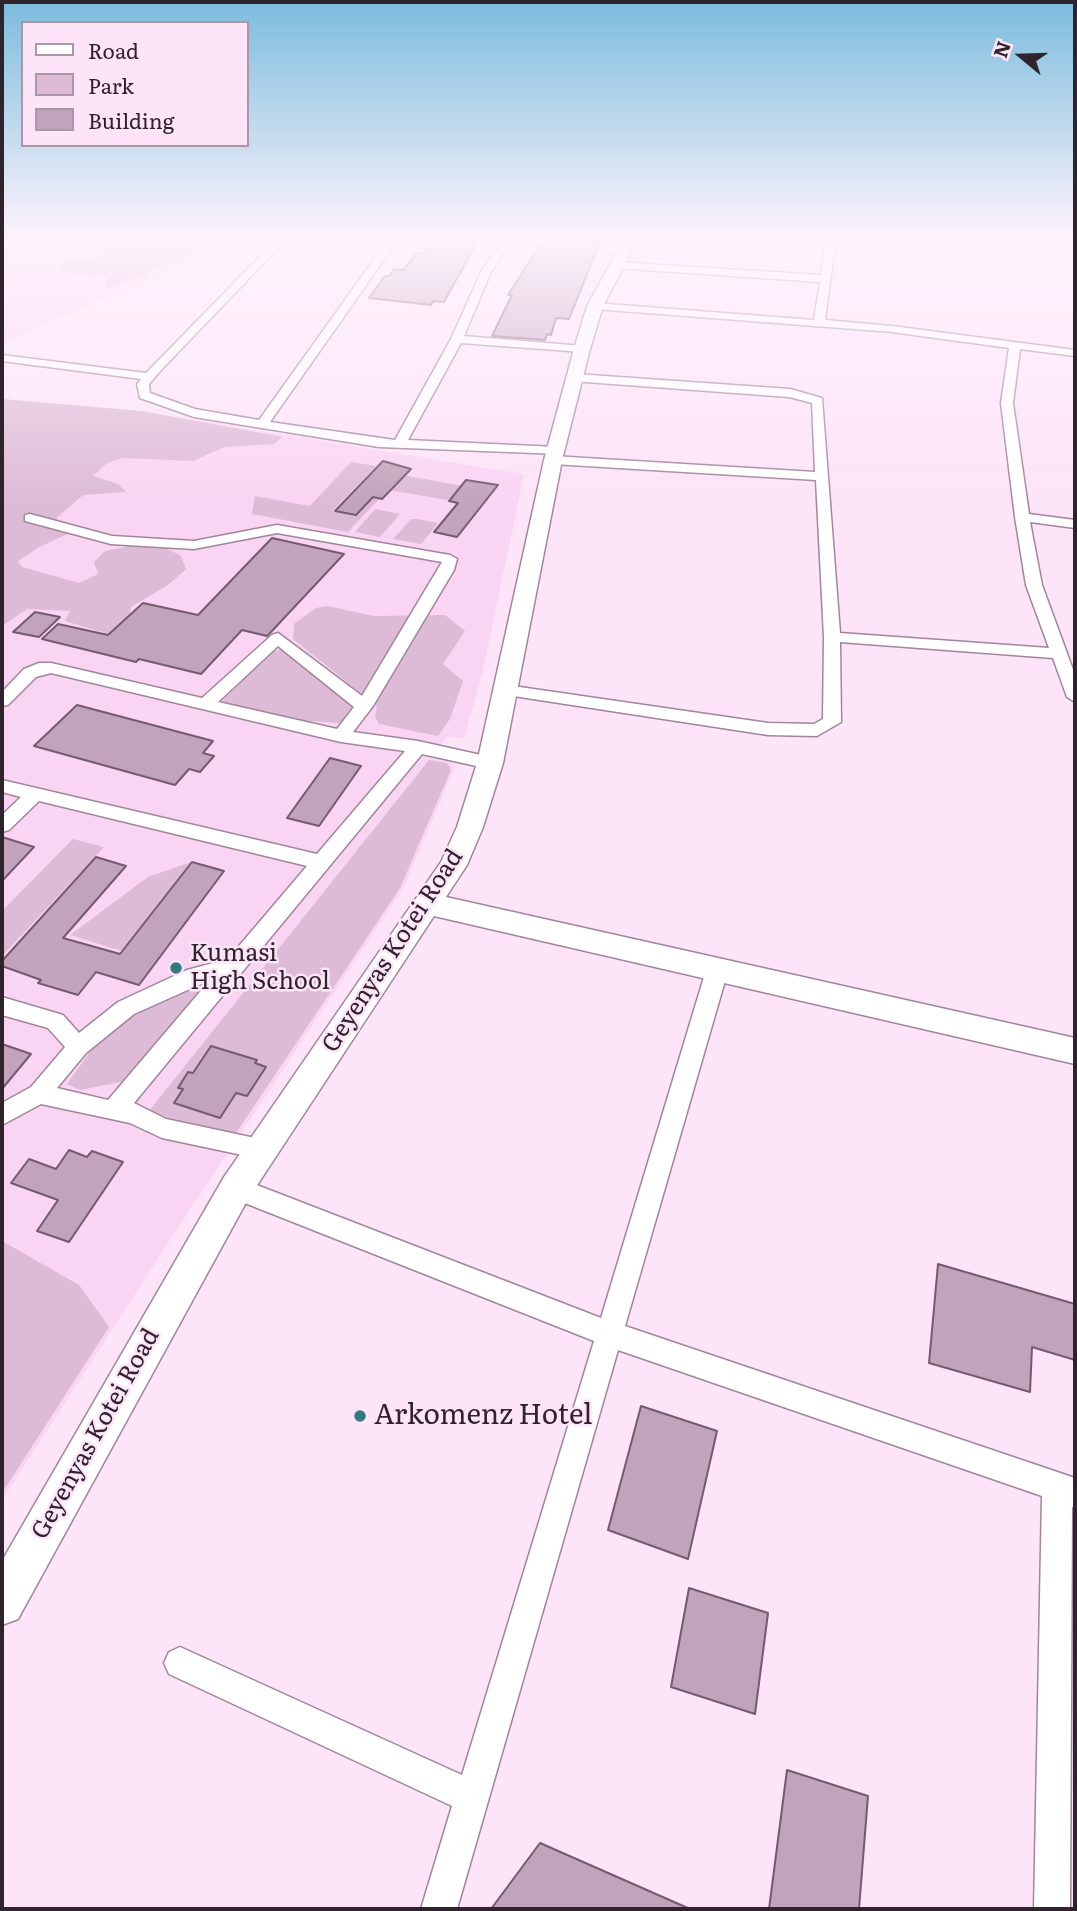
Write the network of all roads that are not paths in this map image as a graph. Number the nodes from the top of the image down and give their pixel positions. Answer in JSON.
{"nodes":[{"id":1,"x":198,"y":326,"type":"edge"},
{"id":2,"x":332,"y":326,"type":"edge"},
{"id":3,"x":462,"y":326,"type":"edge"},
{"id":4,"x":589,"y":326,"type":"edge"},
{"id":5,"x":839,"y":326,"type":"edge"},
{"id":6,"x":457,"y":338,"type":"junction"},
{"id":7,"x":1015,"y":345,"type":"junction"},
{"id":8,"x":582,"y":349,"type":"junction"},
{"id":9,"x":1075,"y":353,"type":"edge"},
{"id":10,"x":2,"y":358,"type":"edge"},
{"id":11,"x":149,"y":377,"type":"junction"},
{"id":12,"x":576,"y":378,"type":"junction"},
{"id":13,"x":262,"y":424,"type":"junction"},
{"id":14,"x":399,"y":445,"type":"junction"},
{"id":15,"x":554,"y":455,"type":"junction"},
{"id":16,"x":823,"y":477,"type":"junction"},
{"id":17,"x":1022,"y":517,"type":"junction"},
{"id":18,"x":30,"y":518,"type":"dead end"},
{"id":19,"x":1075,"y":524,"type":"edge"},
{"id":20,"x":832,"y":637,"type":"junction"},
{"id":21,"x":1059,"y":654,"type":"junction"},
{"id":22,"x":506,"y":690,"type":"junction"},
{"id":23,"x":1075,"y":697,"type":"edge"},
{"id":24,"x":2,"y":701,"type":"edge"},
{"id":25,"x":204,"y":706,"type":"junction"},
{"id":26,"x":364,"y":706,"type":"junction"},
{"id":27,"x":341,"y":736,"type":"junction"},
{"id":28,"x":418,"y":747,"type":"junction"},
{"id":29,"x":490,"y":763,"type":"junction"},
{"id":30,"x":2,"y":786,"type":"edge"},
{"id":31,"x":36,"y":794,"type":"junction"},
{"id":32,"x":2,"y":825,"type":"edge"},
{"id":33,"x":324,"y":863,"type":"junction"},
{"id":34,"x":429,"y":904,"type":"junction"},
{"id":35,"x":238,"y":964,"type":"junction"},
{"id":36,"x":718,"y":967,"type":"junction"},
{"id":37,"x":2,"y":1006,"type":"edge"},
{"id":38,"x":78,"y":1047,"type":"junction"},
{"id":39,"x":1075,"y":1051,"type":"edge"},
{"id":40,"x":39,"y":1094,"type":"junction"},
{"id":41,"x":113,"y":1111,"type":"junction"},
{"id":42,"x":2,"y":1115,"type":"edge"},
{"id":43,"x":261,"y":1148,"type":"junction"},
{"id":44,"x":236,"y":1188,"type":"junction"},
{"id":45,"x":609,"y":1334,"type":"junction"},
{"id":46,"x":1066,"y":1490,"type":"edge"},
{"id":47,"x":2,"y":1603,"type":"edge"},
{"id":48,"x":180,"y":1662,"type":"dead end"},
{"id":49,"x":471,"y":1797,"type":"junction"},
{"id":50,"x":439,"y":1909,"type":"edge"},
{"id":51,"x":1052,"y":1909,"type":"edge"}],
"edges":[{"from":1,"to":11,"type":"street"},
{"from":2,"to":13,"type":"street"},
{"from":3,"to":6,"type":"street"},
{"from":4,"to":8,"type":"street","name":"Geyenyas Kotei Road"},
{"from":5,"to":7,"type":"street"},
{"from":6,"to":8,"type":"street"},
{"from":6,"to":14,"type":"street"},
{"from":7,"to":9,"type":"street"},
{"from":7,"to":17,"type":"street"},
{"from":8,"to":12,"type":"street","name":"Geyenyas Kotei Road"},
{"from":10,"to":11,"type":"street"},
{"from":11,"to":13,"type":"street"},
{"from":12,"to":15,"type":"street","name":"Geyenyas Kotei Road"},
{"from":12,"to":16,"type":"street"},
{"from":13,"to":14,"type":"street"},
{"from":14,"to":15,"type":"street"},
{"from":15,"to":16,"type":"street"},
{"from":15,"to":22,"type":"street","name":"Geyenyas Kotei Road"},
{"from":16,"to":20,"type":"street"},
{"from":17,"to":19,"type":"street"},
{"from":17,"to":21,"type":"street"},
{"from":18,"to":26,"type":"street"},
{"from":20,"to":21,"type":"street"},
{"from":20,"to":22,"type":"street"},
{"from":21,"to":23,"type":"street"},
{"from":22,"to":29,"type":"street","name":"Geyenyas Kotei Road"},
{"from":24,"to":25,"type":"street"},
{"from":25,"to":26,"type":"street"},
{"from":25,"to":27,"type":"street"},
{"from":26,"to":27,"type":"street"},
{"from":27,"to":28,"type":"street"},
{"from":28,"to":29,"type":"street"},
{"from":28,"to":33,"type":"street"},
{"from":29,"to":34,"type":"street","name":"Geyenyas Kotei Road"},
{"from":30,"to":31,"type":"street"},
{"from":31,"to":32,"type":"street"},
{"from":31,"to":33,"type":"street"},
{"from":33,"to":35,"type":"street"},
{"from":34,"to":36,"type":"street"},
{"from":34,"to":43,"type":"street","name":"Geyenyas Kotei Road"},
{"from":35,"to":38,"type":"street"},
{"from":35,"to":41,"type":"street"},
{"from":36,"to":39,"type":"street"},
{"from":36,"to":45,"type":"street"},
{"from":37,"to":38,"type":"street"},
{"from":38,"to":40,"type":"street"},
{"from":40,"to":41,"type":"street"},
{"from":40,"to":42,"type":"street"},
{"from":41,"to":43,"type":"street"},
{"from":43,"to":44,"type":"street","name":"Geyenyas Kotei Road"},
{"from":44,"to":45,"type":"street"},
{"from":44,"to":47,"type":"street","name":"Geyenyas Kotei Road"},
{"from":45,"to":46,"type":"street"},
{"from":45,"to":49,"type":"street"},
{"from":46,"to":51,"type":"street"},
{"from":48,"to":49,"type":"street"},
{"from":49,"to":50,"type":"street"}]}
